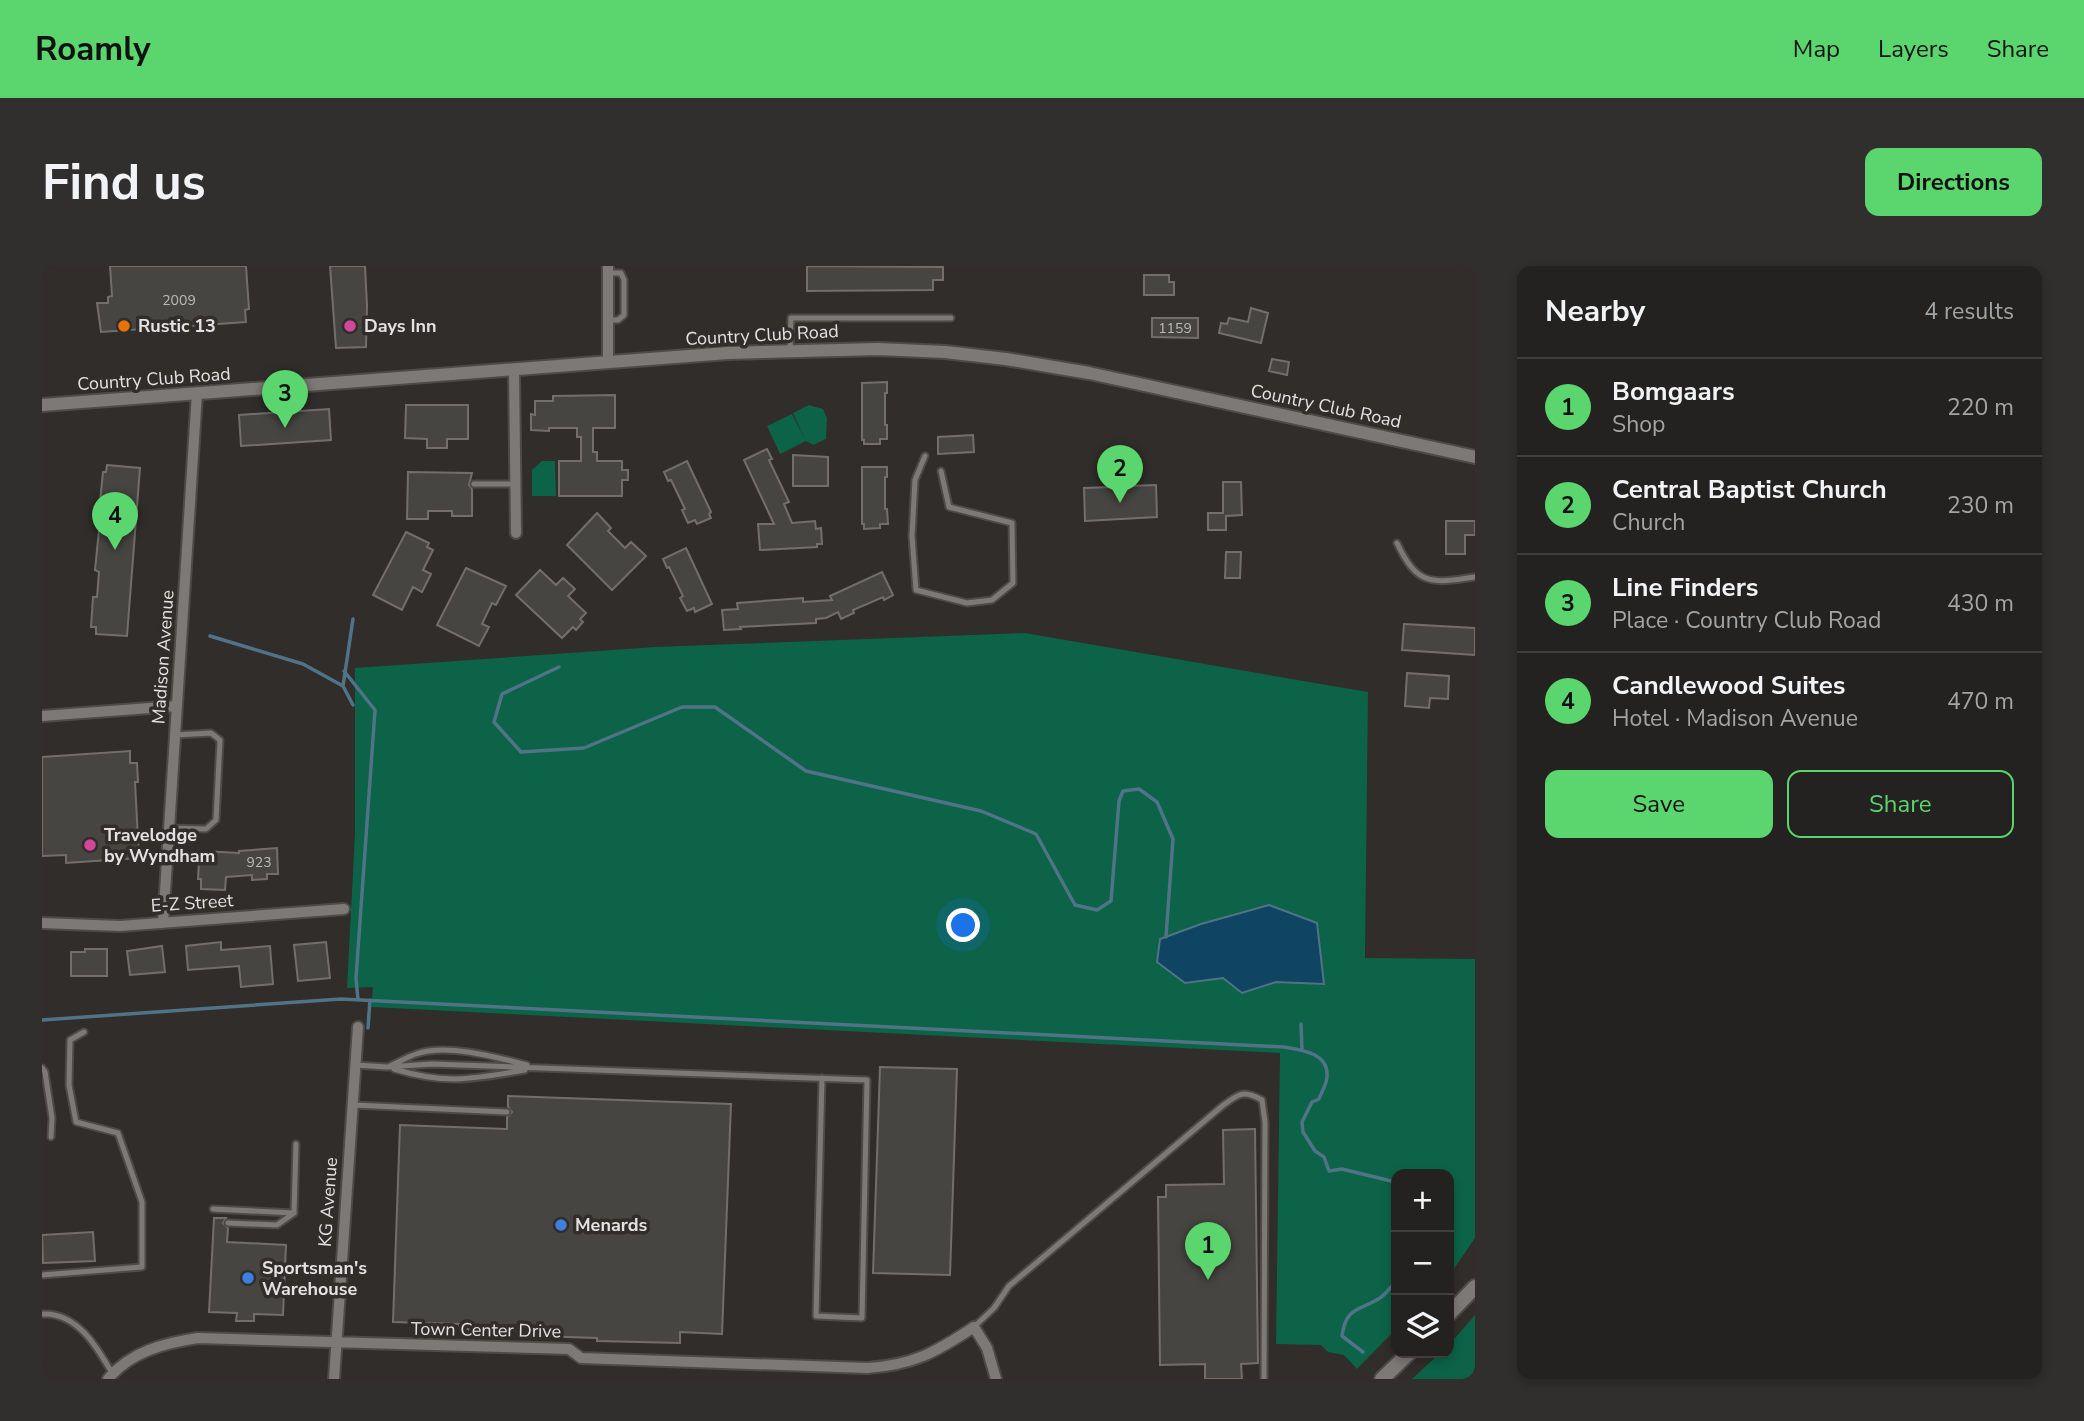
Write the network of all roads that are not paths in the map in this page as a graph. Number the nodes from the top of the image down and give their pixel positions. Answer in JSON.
{"nodes":[{"id":1,"x":607,"y":270,"type":"edge"},
{"id":2,"x":951,"y":318,"type":"dead end"},
{"id":3,"x":608,"y":320,"type":"junction"},
{"id":4,"x":790,"y":350,"type":"junction"},
{"id":5,"x":608,"y":363,"type":"junction"},
{"id":6,"x":514,"y":370,"type":"junction"},
{"id":7,"x":197,"y":393,"type":"junction"},
{"id":8,"x":42,"y":405,"type":"edge"},
{"id":9,"x":925,"y":456,"type":"dead end"},
{"id":10,"x":1475,"y":457,"type":"edge"},
{"id":11,"x":941,"y":471,"type":"dead end"},
{"id":12,"x":474,"y":484,"type":"dead end"},
{"id":13,"x":516,"y":484,"type":"junction"},
{"id":14,"x":516,"y":533,"type":"dead end"},
{"id":15,"x":1397,"y":543,"type":"dead end"},
{"id":16,"x":1475,"y":577,"type":"edge"},
{"id":17,"x":177,"y":706,"type":"junction"},
{"id":18,"x":42,"y":716,"type":"edge"},
{"id":19,"x":175,"y":735,"type":"junction"},
{"id":20,"x":168,"y":828,"type":"junction"},
{"id":21,"x":344,"y":909,"type":"dead end"},
{"id":22,"x":42,"y":923,"type":"edge"},
{"id":23,"x":163,"y":923,"type":"junction"},
{"id":24,"x":358,"y":1027,"type":"dead end"},
{"id":25,"x":84,"y":1032,"type":"dead end"},
{"id":26,"x":355,"y":1065,"type":"junction"},
{"id":27,"x":387,"y":1067,"type":"junction"},
{"id":28,"x":42,"y":1068,"type":"edge"},
{"id":29,"x":539,"y":1068,"type":"junction"},
{"id":30,"x":822,"y":1078,"type":"junction"},
{"id":31,"x":352,"y":1105,"type":"junction"},
{"id":32,"x":508,"y":1112,"type":"dead end"},
{"id":33,"x":51,"y":1137,"type":"dead end"},
{"id":34,"x":296,"y":1144,"type":"dead end"},
{"id":35,"x":213,"y":1209,"type":"dead end"},
{"id":36,"x":294,"y":1213,"type":"junction"},
{"id":37,"x":228,"y":1223,"type":"dead end"},
{"id":38,"x":42,"y":1275,"type":"edge"},
{"id":39,"x":1475,"y":1287,"type":"edge"},
{"id":40,"x":1454,"y":1309,"type":"edge"},
{"id":41,"x":42,"y":1314,"type":"edge"},
{"id":42,"x":974,"y":1327,"type":"junction"},
{"id":43,"x":336,"y":1344,"type":"junction"},
{"id":44,"x":1404,"y":1358,"type":"edge"},
{"id":45,"x":110,"y":1376,"type":"edge"},
{"id":46,"x":334,"y":1379,"type":"edge"},
{"id":47,"x":996,"y":1379,"type":"edge"},
{"id":48,"x":1264,"y":1379,"type":"edge"},
{"id":49,"x":1381,"y":1379,"type":"edge"}],
"edges":[{"from":1,"to":3,"type":"street"},
{"from":1,"to":3,"type":"lane"},
{"from":2,"to":4,"type":"lane"},
{"from":3,"to":5,"type":"street"},
{"from":4,"to":5,"type":"street","name":"Country Club Road"},
{"from":4,"to":10,"type":"street","name":"Country Club Road"},
{"from":5,"to":6,"type":"street","name":"Country Club Road"},
{"from":6,"to":7,"type":"street","name":"Country Club Road"},
{"from":6,"to":13,"type":"street"},
{"from":7,"to":8,"type":"street","name":"Country Club Road"},
{"from":7,"to":17,"type":"street","name":"Madison Avenue"},
{"from":9,"to":11,"type":"lane"},
{"from":12,"to":13,"type":"lane"},
{"from":13,"to":14,"type":"street"},
{"from":15,"to":16,"type":"lane"},
{"from":17,"to":18,"type":"street"},
{"from":17,"to":19,"type":"street","name":"Madison Avenue"},
{"from":19,"to":20,"type":"street","name":"Madison Avenue"},
{"from":19,"to":20,"type":"lane"},
{"from":20,"to":23,"type":"street","name":"Madison Avenue"},
{"from":21,"to":23,"type":"street","name":"E-Z Street"},
{"from":22,"to":23,"type":"street","name":"E-Z Street"},
{"from":24,"to":26,"type":"street","name":"KG Avenue"},
{"from":25,"to":38,"type":"lane"},
{"from":26,"to":27,"type":"lane"},
{"from":26,"to":31,"type":"street","name":"KG Avenue"},
{"from":27,"to":29,"type":"lane"},
{"from":27,"to":29,"type":"lane"},
{"from":27,"to":29,"type":"lane"},
{"from":28,"to":33,"type":"lane"},
{"from":29,"to":30,"type":"lane"},
{"from":30,"to":30,"type":"lane"},
{"from":31,"to":32,"type":"lane"},
{"from":31,"to":43,"type":"street","name":"KG Avenue"},
{"from":34,"to":36,"type":"lane"},
{"from":35,"to":36,"type":"lane"},
{"from":36,"to":37,"type":"lane"},
{"from":39,"to":40,"type":"main road"},
{"from":41,"to":45,"type":"lane"},
{"from":42,"to":43,"type":"street","name":"Town Center Drive"},
{"from":42,"to":47,"type":"street"},
{"from":42,"to":48,"type":"lane"},
{"from":43,"to":45,"type":"street","name":"Town Center Drive"},
{"from":43,"to":46,"type":"street","name":"KG Avenue"},
{"from":44,"to":49,"type":"main road"}]}
